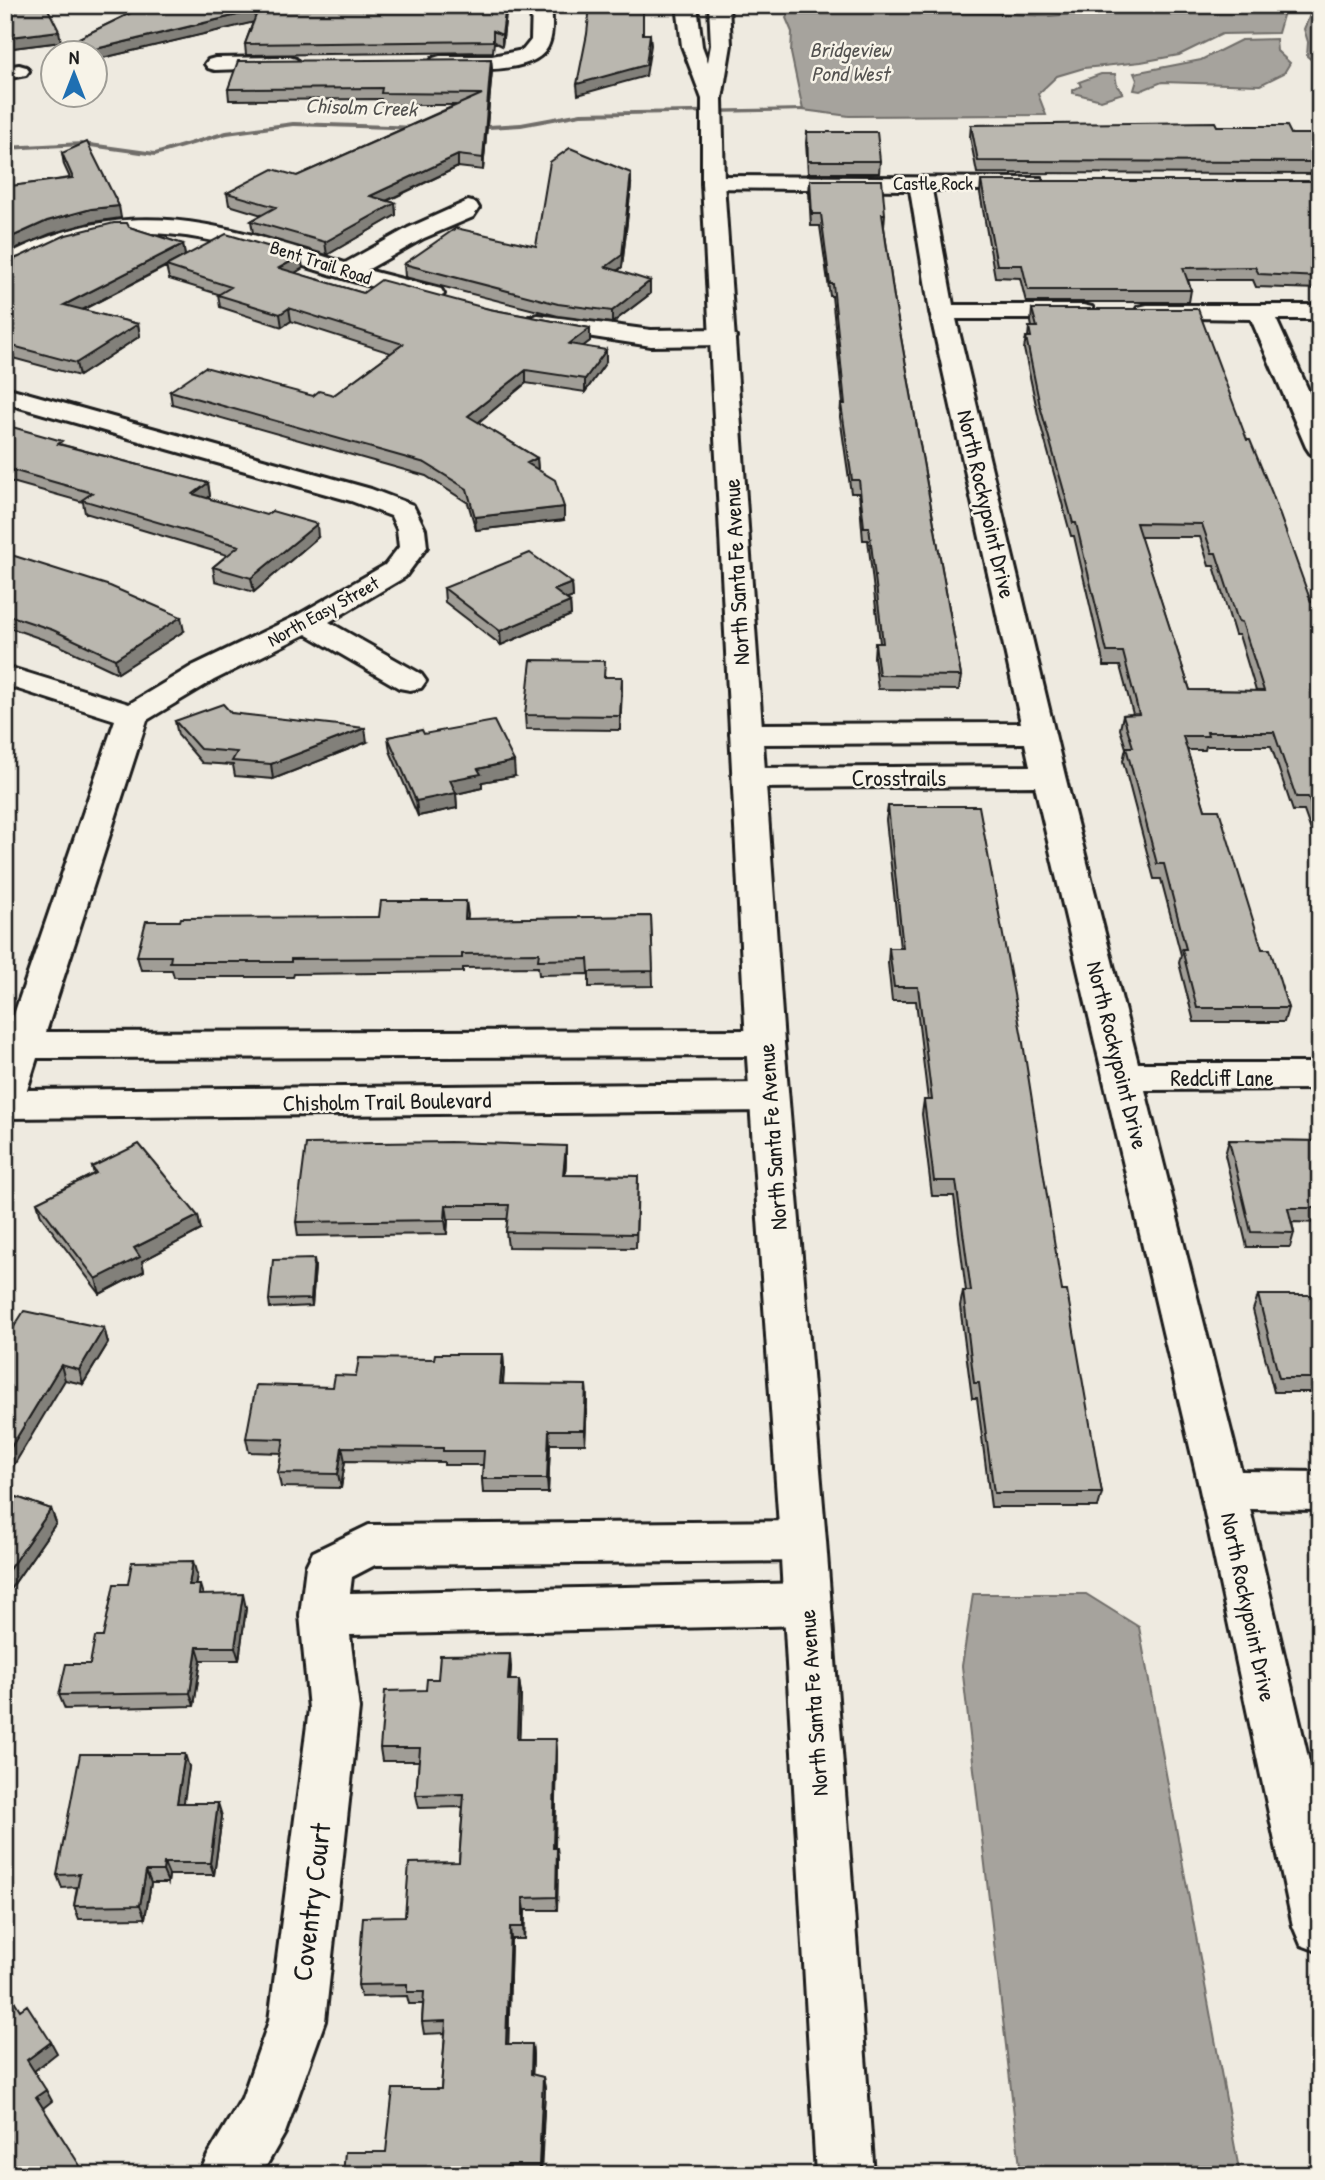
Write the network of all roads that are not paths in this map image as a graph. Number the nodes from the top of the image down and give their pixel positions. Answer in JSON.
{"nodes":[{"id":1,"x":542,"y":5,"type":"edge"},
{"id":2,"x":687,"y":5,"type":"edge"},
{"id":3,"x":719,"y":5,"type":"edge"},
{"id":4,"x":420,"y":62,"type":"edge"},
{"id":5,"x":311,"y":63,"type":"edge"},
{"id":6,"x":215,"y":64,"type":"dead end"},
{"id":7,"x":712,"y":99,"type":"junction"},
{"id":8,"x":713,"y":183,"type":"junction"},
{"id":9,"x":920,"y":183,"type":"junction"},
{"id":10,"x":1058,"y":183,"type":"edge"},
{"id":11,"x":468,"y":208,"type":"dead end"},
{"id":12,"x":5,"y":266,"type":"edge"},
{"id":13,"x":347,"y":272,"type":"junction"},
{"id":14,"x":455,"y":300,"type":"edge"},
{"id":15,"x":942,"y":312,"type":"junction"},
{"id":16,"x":1320,"y":312,"type":"edge"},
{"id":17,"x":1261,"y":313,"type":"junction"},
{"id":18,"x":509,"y":315,"type":"edge"},
{"id":19,"x":723,"y":337,"type":"junction"},
{"id":20,"x":5,"y":395,"type":"edge"},
{"id":21,"x":1320,"y":447,"type":"edge"},
{"id":22,"x":307,"y":622,"type":"junction"},
{"id":23,"x":5,"y":675,"type":"edge"},
{"id":24,"x":410,"y":681,"type":"dead end"},
{"id":25,"x":133,"y":715,"type":"junction"},
{"id":26,"x":1040,"y":733,"type":"junction"},
{"id":27,"x":746,"y":734,"type":"junction"},
{"id":28,"x":1049,"y":776,"type":"junction"},
{"id":29,"x":749,"y":778,"type":"junction"},
{"id":30,"x":765,"y":1042,"type":"junction"},
{"id":31,"x":14,"y":1045,"type":"edge"},
{"id":32,"x":1320,"y":1076,"type":"edge"},
{"id":33,"x":1124,"y":1077,"type":"junction"},
{"id":34,"x":769,"y":1097,"type":"junction"},
{"id":35,"x":5,"y":1098,"type":"edge"},
{"id":36,"x":5,"y":1104,"type":"edge"},
{"id":37,"x":1223,"y":1490,"type":"junction"},
{"id":38,"x":1320,"y":1491,"type":"edge"},
{"id":39,"x":803,"y":1541,"type":"junction"},
{"id":40,"x":807,"y":1604,"type":"junction"},
{"id":41,"x":324,"y":1615,"type":"junction"},
{"id":42,"x":1320,"y":1926,"type":"edge"},
{"id":43,"x":228,"y":2175,"type":"edge"},
{"id":44,"x":845,"y":2175,"type":"edge"}],
"edges":[{"from":1,"to":4,"type":"street"},
{"from":2,"to":7,"type":"street","name":"North Santa Fe Avenue"},
{"from":3,"to":7,"type":"street","name":"North Santa Fe Avenue"},
{"from":5,"to":6,"type":"street"},
{"from":7,"to":8,"type":"street","name":"North Santa Fe Avenue"},
{"from":8,"to":9,"type":"street","name":"Castle Rock"},
{"from":8,"to":19,"type":"street","name":"North Santa Fe Avenue"},
{"from":9,"to":10,"type":"street","name":"Castle Rock"},
{"from":9,"to":15,"type":"street","name":"North Rockypoint Drive"},
{"from":11,"to":13,"type":"street"},
{"from":12,"to":13,"type":"street","name":"Bent Trail Road"},
{"from":13,"to":14,"type":"street","name":"Bent Trail Road"},
{"from":15,"to":17,"type":"street"},
{"from":15,"to":26,"type":"street","name":"North Rockypoint Drive"},
{"from":16,"to":17,"type":"street"},
{"from":17,"to":21,"type":"street"},
{"from":18,"to":19,"type":"street"},
{"from":19,"to":27,"type":"street","name":"North Santa Fe Avenue"},
{"from":20,"to":22,"type":"street","name":"North Easy Street"},
{"from":22,"to":24,"type":"street"},
{"from":22,"to":25,"type":"street","name":"North Easy Street"},
{"from":23,"to":25,"type":"street"},
{"from":25,"to":31,"type":"street"},
{"from":26,"to":27,"type":"street","name":"Crosstrails"},
{"from":26,"to":28,"type":"street","name":"North Rockypoint Drive"},
{"from":27,"to":29,"type":"street","name":"North Santa Fe Avenue"},
{"from":28,"to":29,"type":"street","name":"Crosstrails"},
{"from":28,"to":33,"type":"street","name":"North Rockypoint Drive"},
{"from":29,"to":30,"type":"street","name":"North Santa Fe Avenue"},
{"from":30,"to":31,"type":"street"},
{"from":30,"to":34,"type":"street","name":"North Santa Fe Avenue"},
{"from":31,"to":35,"type":"street"},
{"from":32,"to":33,"type":"street","name":"Redcliff Lane"},
{"from":33,"to":37,"type":"street","name":"North Rockypoint Drive"},
{"from":34,"to":36,"type":"street","name":"Chisholm Trail Boulevard"},
{"from":34,"to":39,"type":"street","name":"North Santa Fe Avenue"},
{"from":37,"to":38,"type":"street"},
{"from":37,"to":42,"type":"street","name":"North Rockypoint Drive"},
{"from":39,"to":40,"type":"street","name":"North Santa Fe Avenue"},
{"from":39,"to":41,"type":"street","name":"Coventry Court"},
{"from":40,"to":41,"type":"street"},
{"from":40,"to":44,"type":"street","name":"North Santa Fe Avenue"},
{"from":41,"to":43,"type":"street","name":"Coventry Court"}]}
